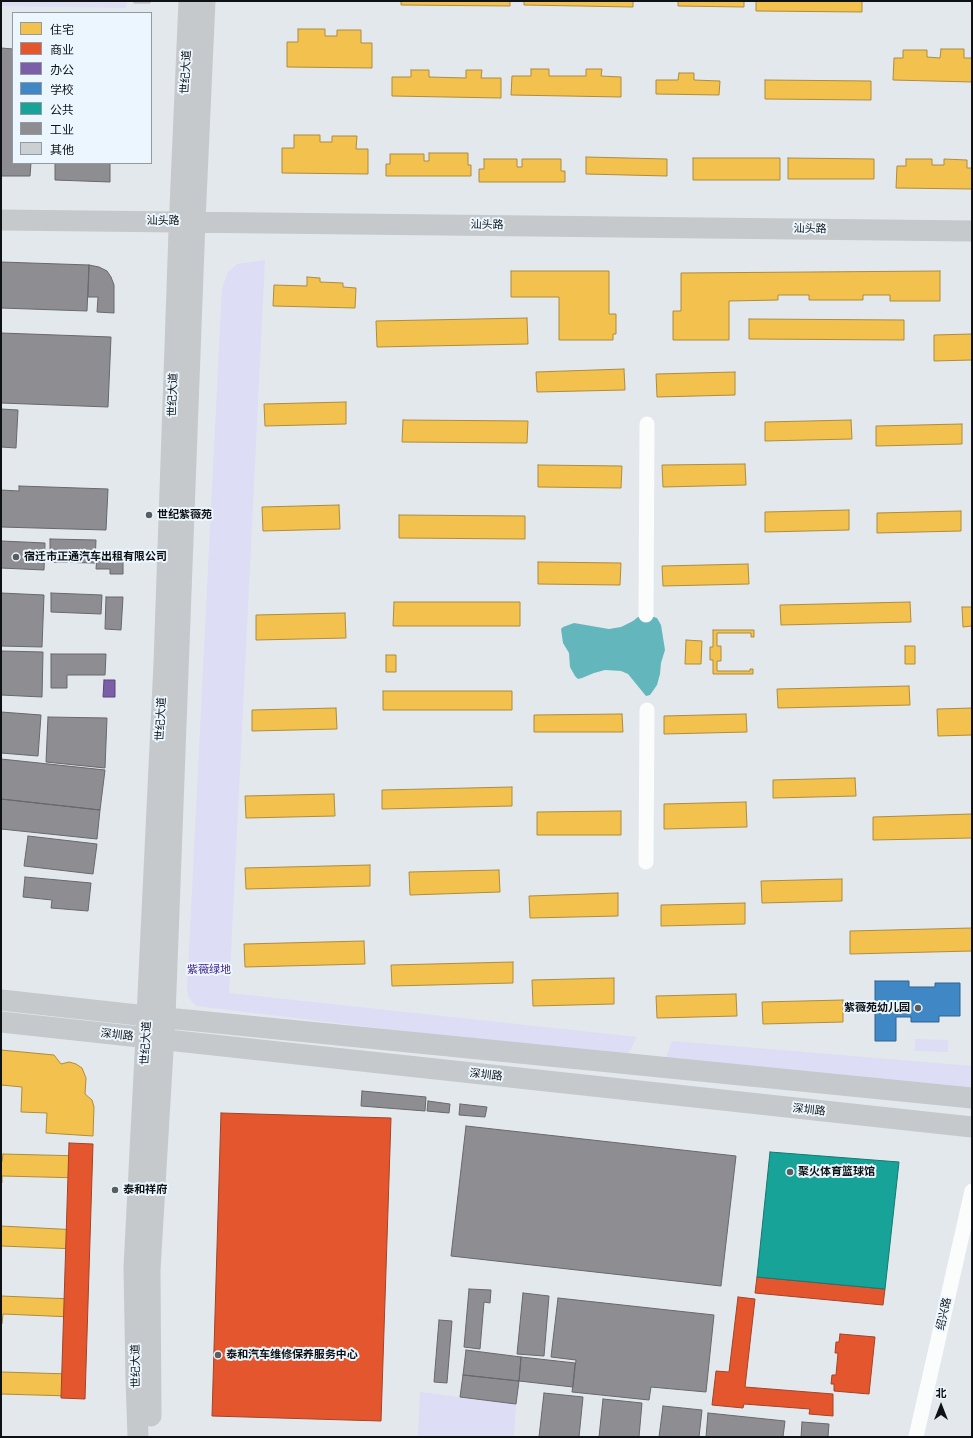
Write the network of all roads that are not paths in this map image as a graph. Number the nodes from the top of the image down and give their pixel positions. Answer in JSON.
{"nodes":[{"id":1,"x":189,"y":1,"type":"edge"},
{"id":2,"x":206,"y":1,"type":"edge"},
{"id":3,"x":1,"y":220,"type":"edge"},
{"id":4,"x":187,"y":226,"type":"junction"},
{"id":5,"x":1,"y":229,"type":"edge"},
{"id":6,"x":972,"y":231,"type":"edge"},
{"id":7,"x":972,"y":240,"type":"edge"},
{"id":8,"x":647,"y":424,"type":"dead end"},
{"id":9,"x":646,"y":615,"type":"dead end"},
{"id":10,"x":647,"y":710,"type":"dead end"},
{"id":11,"x":646,"y":862,"type":"dead end"},
{"id":12,"x":1,"y":1000,"type":"edge"},
{"id":13,"x":156,"y":1017,"type":"junction"},
{"id":14,"x":1,"y":1022,"type":"edge"},
{"id":15,"x":155,"y":1039,"type":"junction"},
{"id":16,"x":972,"y":1098,"type":"edge"},
{"id":17,"x":972,"y":1127,"type":"edge"},
{"id":18,"x":972,"y":1191,"type":"edge"},
{"id":19,"x":138,"y":1437,"type":"edge"},
{"id":20,"x":152,"y":1437,"type":"edge"},
{"id":21,"x":916,"y":1437,"type":"edge"}],
"edges":[{"from":1,"to":4,"type":"street","name":"世纪大道"},
{"from":2,"to":4,"type":"street","name":"世纪大道"},
{"from":3,"to":4,"type":"street","name":"汕头路"},
{"from":4,"to":5,"type":"street","name":"汕头路"},
{"from":4,"to":6,"type":"street","name":"汕头路"},
{"from":4,"to":7,"type":"street","name":"汕头路"},
{"from":4,"to":13,"type":"street","name":"世纪大道"},
{"from":8,"to":9,"type":"street"},
{"from":10,"to":11,"type":"street"},
{"from":12,"to":13,"type":"street","name":"深圳路"},
{"from":13,"to":15,"type":"street","name":"世纪大道"},
{"from":13,"to":16,"type":"street","name":"深圳路"},
{"from":14,"to":15,"type":"street","name":"深圳路"},
{"from":15,"to":17,"type":"street","name":"深圳路"},
{"from":15,"to":19,"type":"street","name":"世纪大道"},
{"from":15,"to":20,"type":"street","name":"世纪大道"},
{"from":18,"to":21,"type":"street","name":"绍兴路"}]}
